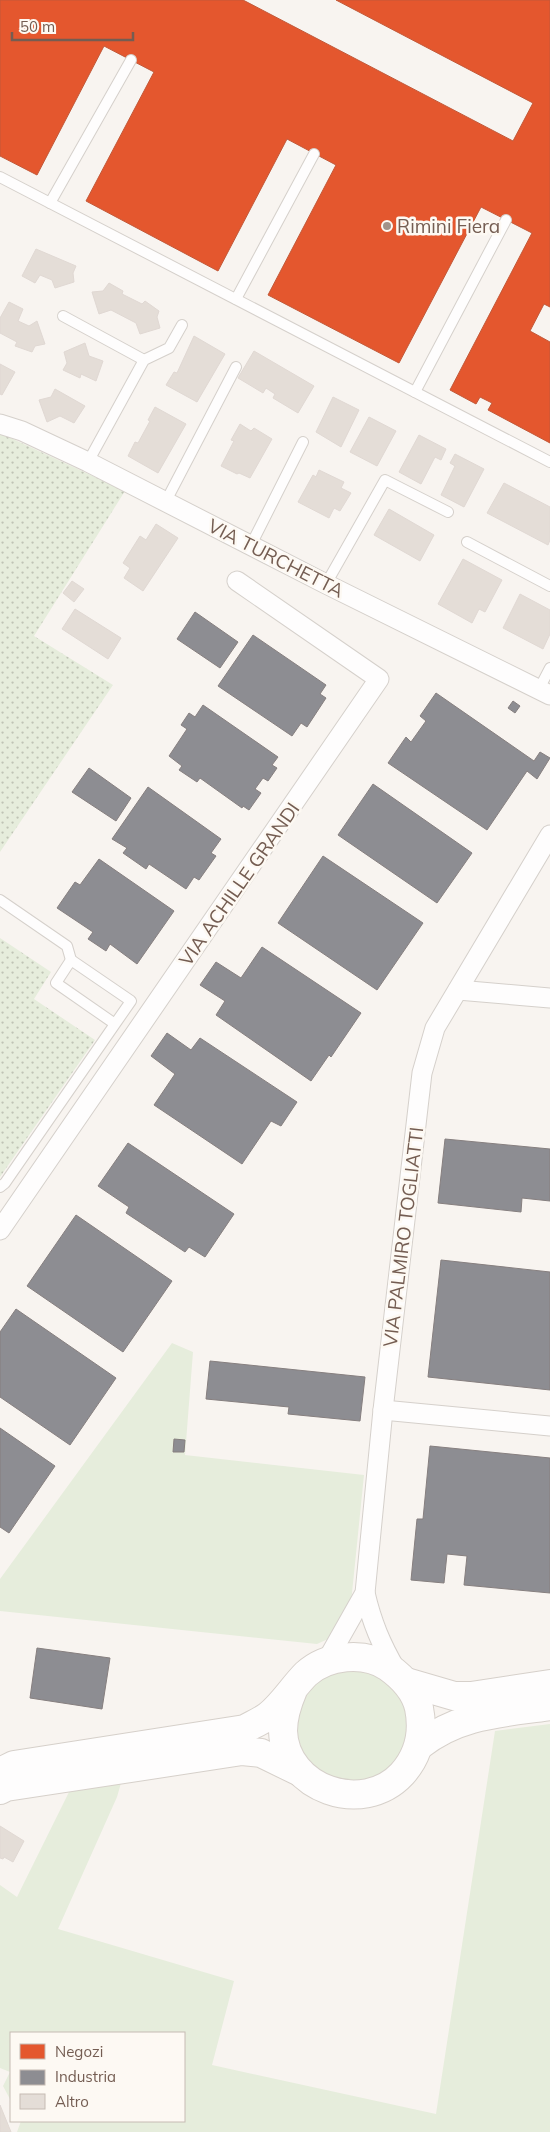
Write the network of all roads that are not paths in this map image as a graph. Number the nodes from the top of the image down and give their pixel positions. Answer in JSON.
{"nodes":[{"id":1,"x":131,"y":60,"type":"dead end"},
{"id":2,"x":314,"y":154,"type":"dead end"},
{"id":3,"x":0,"y":177,"type":"edge"},
{"id":4,"x":50,"y":203,"type":"junction"},
{"id":5,"x":506,"y":220,"type":"dead end"},
{"id":6,"x":236,"y":299,"type":"junction"},
{"id":7,"x":63,"y":316,"type":"dead end"},
{"id":8,"x":182,"y":324,"type":"dead end"},
{"id":9,"x":144,"y":360,"type":"junction"},
{"id":10,"x":236,"y":367,"type":"dead end"},
{"id":11,"x":415,"y":392,"type":"junction"},
{"id":12,"x":0,"y":424,"type":"edge"},
{"id":13,"x":303,"y":442,"type":"dead end"},
{"id":14,"x":88,"y":462,"type":"junction"},
{"id":15,"x":550,"y":462,"type":"edge"},
{"id":16,"x":166,"y":501,"type":"junction"},
{"id":17,"x":448,"y":512,"type":"dead end"},
{"id":18,"x":466,"y":542,"type":"dead end"},
{"id":19,"x":251,"y":545,"type":"junction"},
{"id":20,"x":237,"y":581,"type":"dead end"},
{"id":21,"x":326,"y":584,"type":"junction"},
{"id":22,"x":550,"y":586,"type":"edge"},
{"id":23,"x":550,"y":668,"type":"edge"},
{"id":24,"x":544,"y":692,"type":"edge"},
{"id":25,"x":550,"y":834,"type":"edge"},
{"id":26,"x":0,"y":900,"type":"edge"},
{"id":27,"x":72,"y":960,"type":"junction"},
{"id":28,"x":458,"y":990,"type":"junction"},
{"id":29,"x":550,"y":998,"type":"edge"},
{"id":30,"x":133,"y":1017,"type":"junction"},
{"id":31,"x":116,"y":1024,"type":"junction"},
{"id":32,"x":0,"y":1187,"type":"edge"},
{"id":33,"x":2,"y":1223,"type":"edge"},
{"id":34,"x":383,"y":1410,"type":"junction"},
{"id":35,"x":550,"y":1426,"type":"edge"},
{"id":36,"x":365,"y":1594,"type":"junction"},
{"id":37,"x":326,"y":1662,"type":"junction"},
{"id":38,"x":402,"y":1678,"type":"junction"},
{"id":39,"x":550,"y":1684,"type":"edge"},
{"id":40,"x":292,"y":1690,"type":"junction"},
{"id":41,"x":550,"y":1706,"type":"edge"},
{"id":42,"x":420,"y":1745,"type":"junction"},
{"id":43,"x":0,"y":1772,"type":"edge"},
{"id":44,"x":300,"y":1772,"type":"junction"},
{"id":45,"x":0,"y":1790,"type":"edge"}],
"edges":[{"from":1,"to":4,"type":"lane"},
{"from":2,"to":6,"type":"lane"},
{"from":3,"to":4,"type":"lane"},
{"from":4,"to":6,"type":"lane"},
{"from":5,"to":11,"type":"lane"},
{"from":6,"to":11,"type":"lane"},
{"from":7,"to":9,"type":"lane"},
{"from":8,"to":9,"type":"lane"},
{"from":9,"to":14,"type":"lane"},
{"from":10,"to":16,"type":"lane"},
{"from":11,"to":15,"type":"lane"},
{"from":12,"to":14,"type":"street","name":"VIA TURCHETTA"},
{"from":13,"to":19,"type":"lane"},
{"from":14,"to":16,"type":"street","name":"VIA TURCHETTA"},
{"from":16,"to":19,"type":"street","name":"VIA TURCHETTA"},
{"from":17,"to":21,"type":"lane"},
{"from":18,"to":22,"type":"lane"},
{"from":19,"to":21,"type":"street","name":"VIA TURCHETTA"},
{"from":20,"to":30,"type":"street","name":"VIA ACHILLE GRANDI"},
{"from":21,"to":24,"type":"street","name":"VIA TURCHETTA"},
{"from":23,"to":24,"type":"lane"},
{"from":25,"to":28,"type":"street","name":"VIA PALMIRO TOGLIATTI"},
{"from":26,"to":27,"type":"lane"},
{"from":27,"to":30,"type":"lane"},
{"from":27,"to":31,"type":"lane"},
{"from":28,"to":29,"type":"street"},
{"from":28,"to":34,"type":"street","name":"VIA PALMIRO TOGLIATTI"},
{"from":30,"to":31,"type":"lane"},
{"from":30,"to":33,"type":"street","name":"VIA ACHILLE GRANDI"},
{"from":31,"to":32,"type":"lane"},
{"from":34,"to":35,"type":"street"},
{"from":34,"to":36,"type":"street","name":"VIA PALMIRO TOGLIATTI"},
{"from":36,"to":37,"type":"street","name":"VIA PALMIRO TOGLIATTI"},
{"from":36,"to":38,"type":"street"},
{"from":37,"to":38,"type":"street"},
{"from":37,"to":40,"type":"street"},
{"from":38,"to":39,"type":"street"},
{"from":38,"to":42,"type":"street"},
{"from":40,"to":43,"type":"street"},
{"from":40,"to":44,"type":"street"},
{"from":41,"to":42,"type":"street"},
{"from":42,"to":44,"type":"street"},
{"from":44,"to":45,"type":"street"}]}
